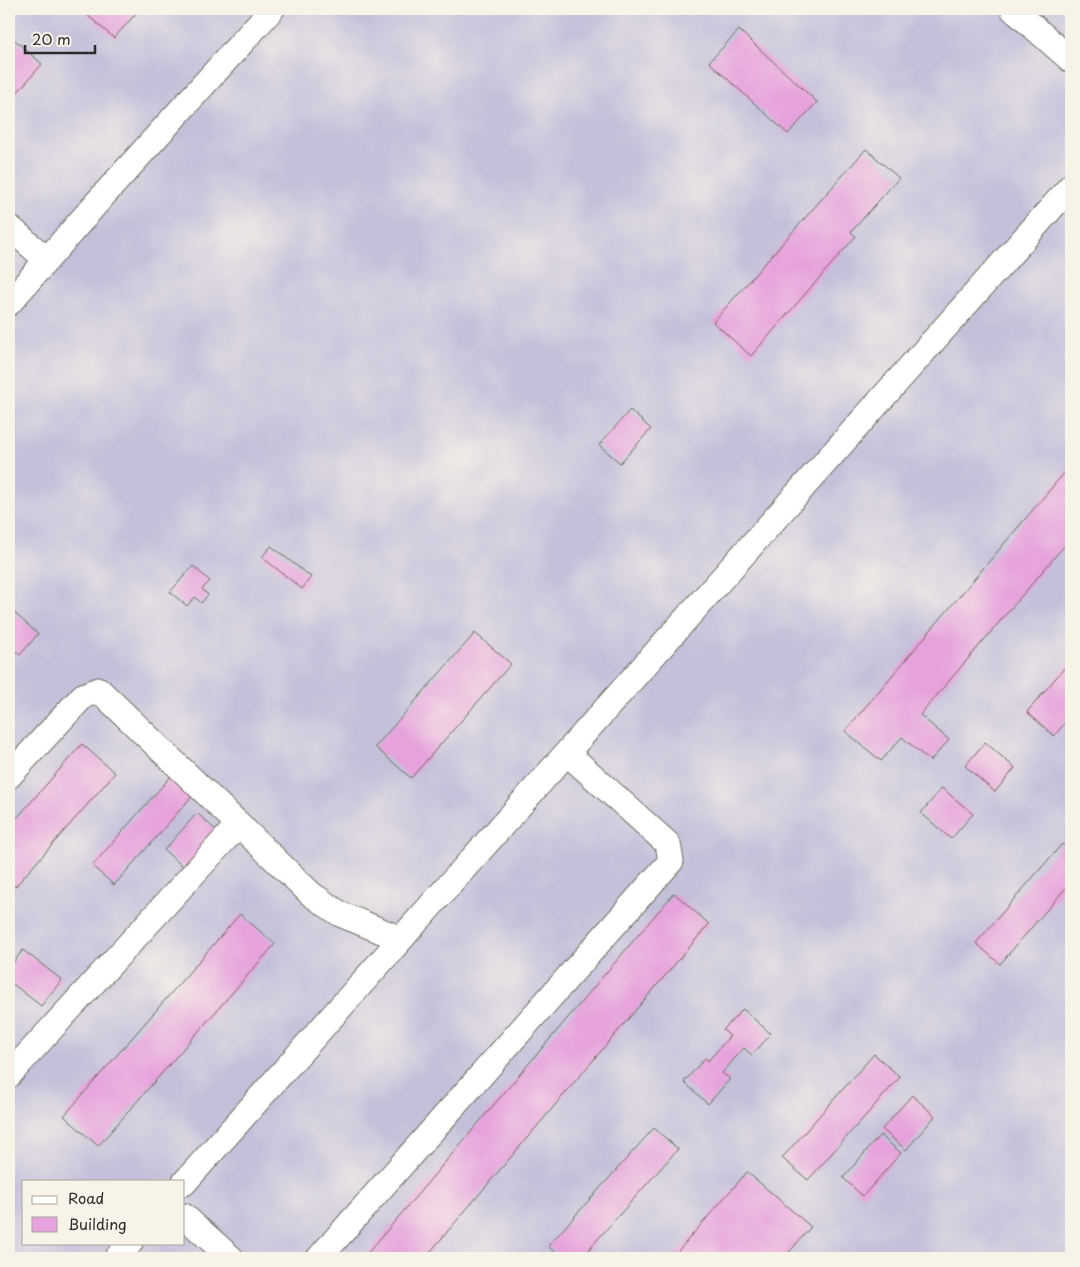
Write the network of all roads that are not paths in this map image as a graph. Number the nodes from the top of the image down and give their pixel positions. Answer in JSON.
{"nodes":[{"id":1,"x":272,"y":9,"type":"edge"},
{"id":2,"x":1013,"y":9,"type":"edge"},
{"id":3,"x":1071,"y":60,"type":"edge"},
{"id":4,"x":1071,"y":186,"type":"edge"},
{"id":5,"x":9,"y":227,"type":"edge"},
{"id":6,"x":47,"y":260,"type":"junction"},
{"id":7,"x":9,"y":303,"type":"edge"},
{"id":8,"x":567,"y":754,"type":"junction"},
{"id":9,"x":9,"y":776,"type":"edge"},
{"id":10,"x":239,"y":824,"type":"junction"},
{"id":11,"x":401,"y":939,"type":"junction"},
{"id":12,"x":9,"y":1075,"type":"edge"},
{"id":13,"x":185,"y":1182,"type":"edge"},
{"id":14,"x":185,"y":1217,"type":"edge"},
{"id":15,"x":129,"y":1244,"type":"edge"},
{"id":16,"x":117,"y":1258,"type":"edge"},
{"id":17,"x":231,"y":1258,"type":"edge"},
{"id":18,"x":319,"y":1258,"type":"edge"}],
"edges":[{"from":1,"to":6,"type":"lane"},
{"from":2,"to":3,"type":"lane"},
{"from":4,"to":8,"type":"lane"},
{"from":5,"to":6,"type":"lane"},
{"from":6,"to":7,"type":"lane"},
{"from":8,"to":11,"type":"lane"},
{"from":8,"to":18,"type":"lane"},
{"from":9,"to":10,"type":"lane"},
{"from":10,"to":11,"type":"lane"},
{"from":10,"to":12,"type":"lane"},
{"from":11,"to":13,"type":"lane"},
{"from":14,"to":17,"type":"lane"},
{"from":15,"to":16,"type":"lane"}]}
